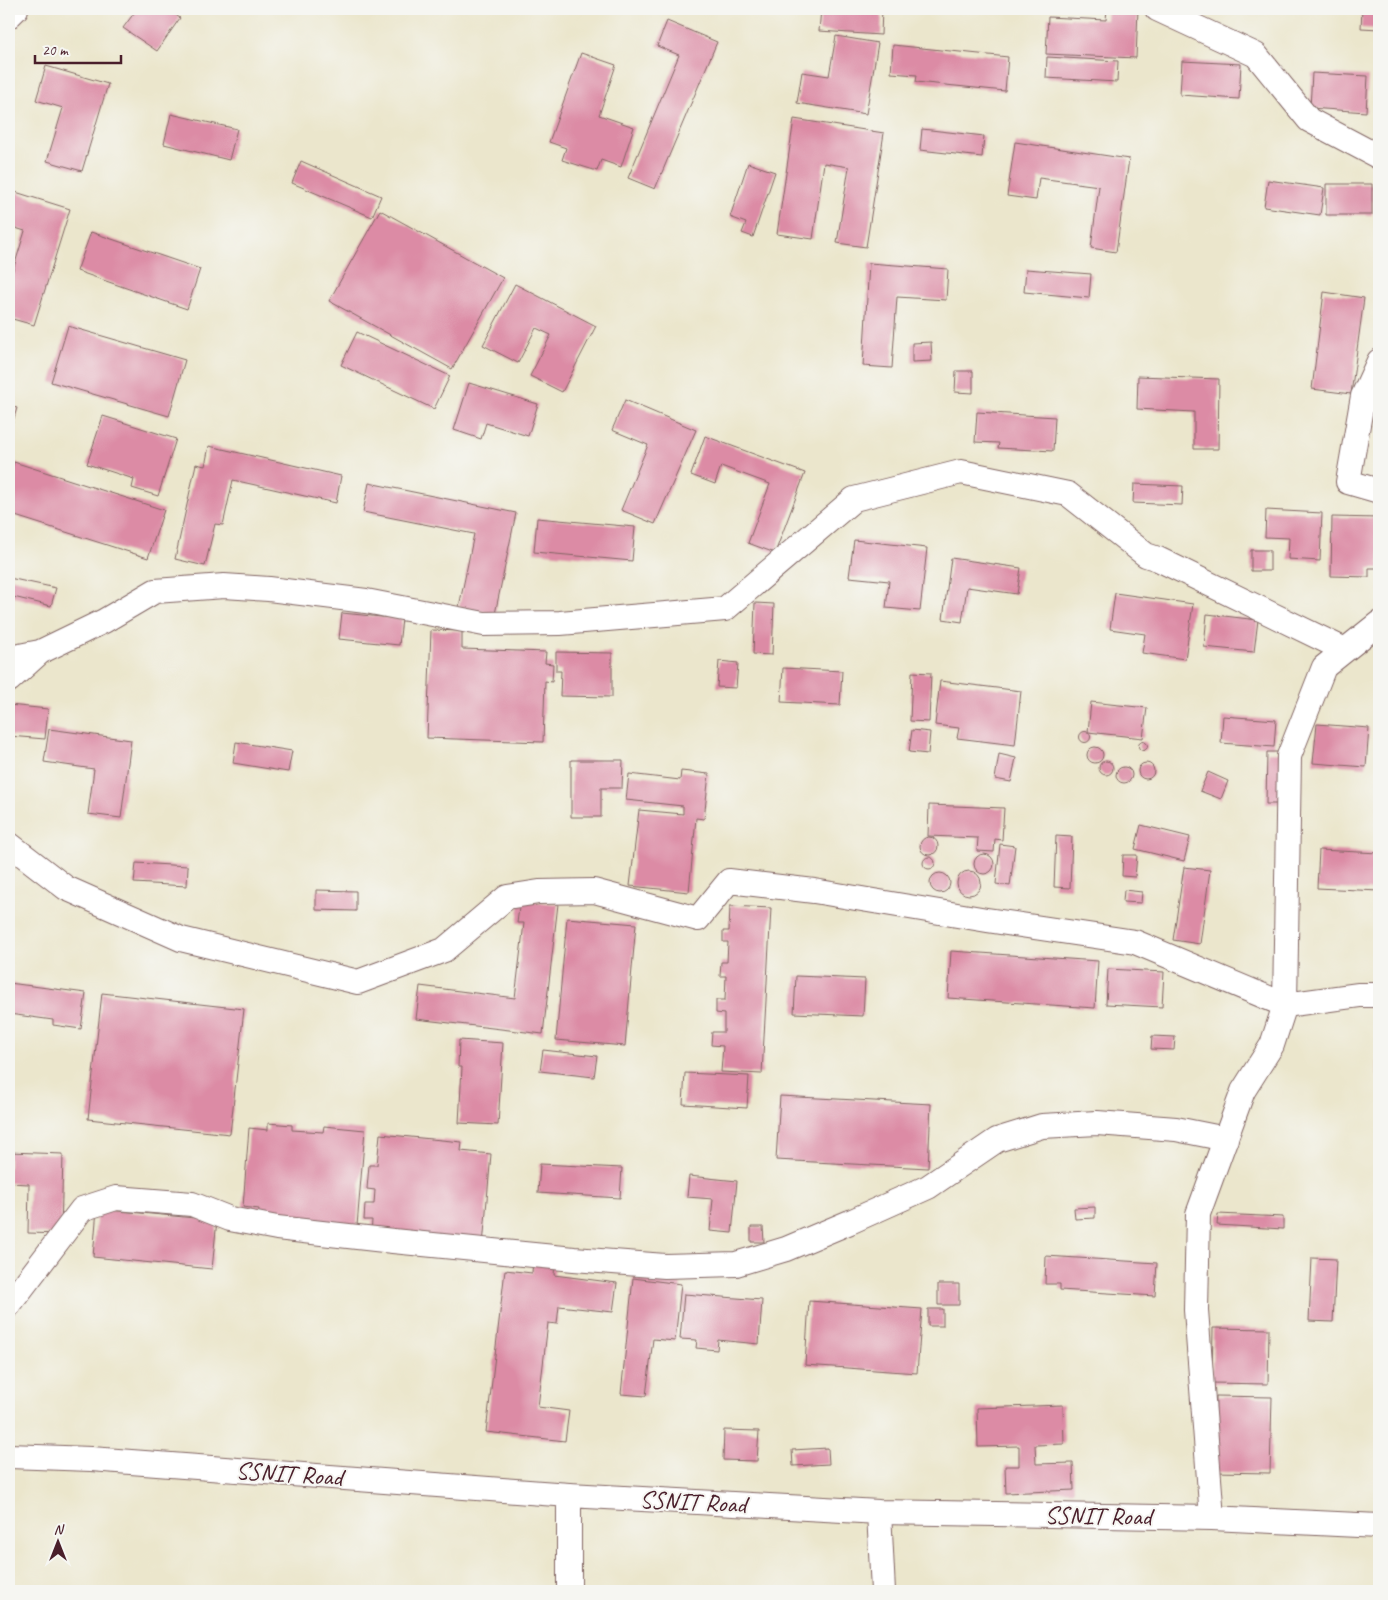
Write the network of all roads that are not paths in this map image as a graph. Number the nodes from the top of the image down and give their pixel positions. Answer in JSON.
{"nodes":[{"id":1,"x":16,"y":9,"type":"edge"},
{"id":2,"x":1157,"y":9,"type":"edge"},
{"id":3,"x":9,"y":16,"type":"edge"},
{"id":4,"x":1379,"y":157,"type":"edge"},
{"id":5,"x":1379,"y":361,"type":"edge"},
{"id":6,"x":1379,"y":491,"type":"edge"},
{"id":7,"x":1379,"y":623,"type":"edge"},
{"id":8,"x":1346,"y":650,"type":"junction"},
{"id":9,"x":40,"y":652,"type":"junction"},
{"id":10,"x":9,"y":658,"type":"edge"},
{"id":11,"x":9,"y":680,"type":"edge"},
{"id":12,"x":9,"y":844,"type":"edge"},
{"id":13,"x":1379,"y":995,"type":"edge"},
{"id":14,"x":1285,"y":1005,"type":"junction"},
{"id":15,"x":1226,"y":1139,"type":"junction"},
{"id":16,"x":9,"y":1305,"type":"edge"},
{"id":17,"x":9,"y":1456,"type":"edge"},
{"id":18,"x":569,"y":1495,"type":"junction"},
{"id":19,"x":879,"y":1512,"type":"junction"},
{"id":20,"x":1212,"y":1518,"type":"junction"},
{"id":21,"x":1379,"y":1526,"type":"edge"},
{"id":22,"x":570,"y":1591,"type":"edge"},
{"id":23,"x":883,"y":1591,"type":"edge"}],
"edges":[{"from":1,"to":3,"type":"street"},
{"from":2,"to":4,"type":"street"},
{"from":5,"to":6,"type":"street"},
{"from":7,"to":8,"type":"street"},
{"from":8,"to":9,"type":"street"},
{"from":8,"to":14,"type":"street"},
{"from":9,"to":10,"type":"street"},
{"from":9,"to":11,"type":"street"},
{"from":12,"to":14,"type":"street"},
{"from":13,"to":14,"type":"street"},
{"from":14,"to":15,"type":"street"},
{"from":15,"to":16,"type":"street"},
{"from":15,"to":20,"type":"street"},
{"from":17,"to":18,"type":"street","name":"SSNIT Road"},
{"from":18,"to":19,"type":"street","name":"SSNIT Road"},
{"from":18,"to":22,"type":"street"},
{"from":19,"to":20,"type":"street","name":"SSNIT Road"},
{"from":19,"to":23,"type":"street"},
{"from":20,"to":21,"type":"street","name":"SSNIT Road"}]}
